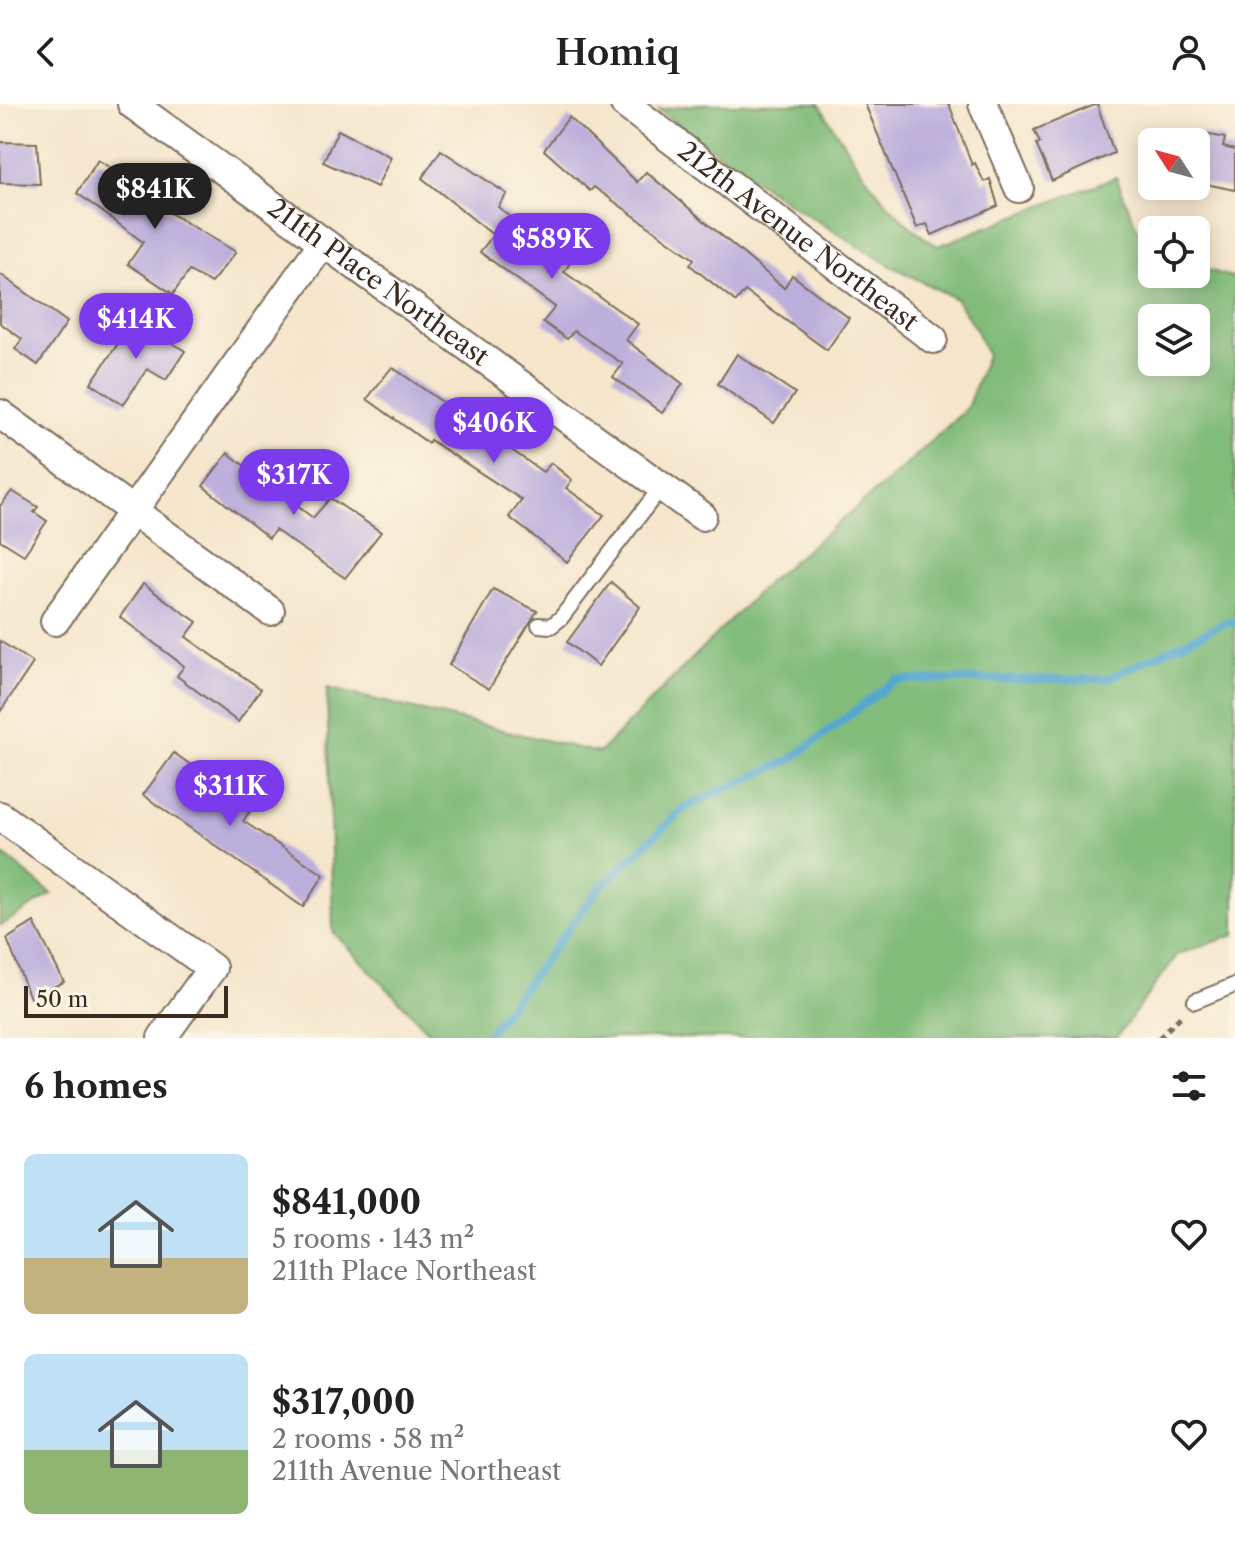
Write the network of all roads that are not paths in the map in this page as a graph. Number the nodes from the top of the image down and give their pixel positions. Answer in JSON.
{"nodes":[{"id":1,"x":132,"y":104,"type":"edge"},
{"id":2,"x":625,"y":104,"type":"edge"},
{"id":3,"x":983,"y":104,"type":"edge"},
{"id":4,"x":1019,"y":188,"type":"dead end"},
{"id":5,"x":322,"y":244,"type":"junction"},
{"id":6,"x":933,"y":339,"type":"dead end"},
{"id":7,"x":0,"y":414,"type":"edge"},
{"id":8,"x":662,"y":486,"type":"junction"},
{"id":9,"x":133,"y":511,"type":"junction"},
{"id":10,"x":702,"y":516,"type":"dead end"},
{"id":11,"x":270,"y":611,"type":"dead end"},
{"id":12,"x":55,"y":621,"type":"dead end"},
{"id":13,"x":539,"y":625,"type":"dead end"},
{"id":14,"x":0,"y":816,"type":"edge"},
{"id":15,"x":1235,"y":985,"type":"edge"},
{"id":16,"x":1195,"y":1001,"type":"road end"},
{"id":17,"x":162,"y":1038,"type":"edge"}],
"edges":[{"from":1,"to":5,"type":"street","name":"211th Place Northeast"},
{"from":2,"to":6,"type":"street","name":"212th Avenue Northeast"},
{"from":3,"to":4,"type":"street"},
{"from":5,"to":8,"type":"street","name":"211th Place Northeast"},
{"from":5,"to":9,"type":"street"},
{"from":7,"to":9,"type":"street"},
{"from":8,"to":10,"type":"street","name":"211th Place Northeast"},
{"from":8,"to":13,"type":"lane"},
{"from":9,"to":11,"type":"street"},
{"from":9,"to":12,"type":"street"},
{"from":14,"to":17,"type":"street"},
{"from":15,"to":16,"type":"lane"}]}
